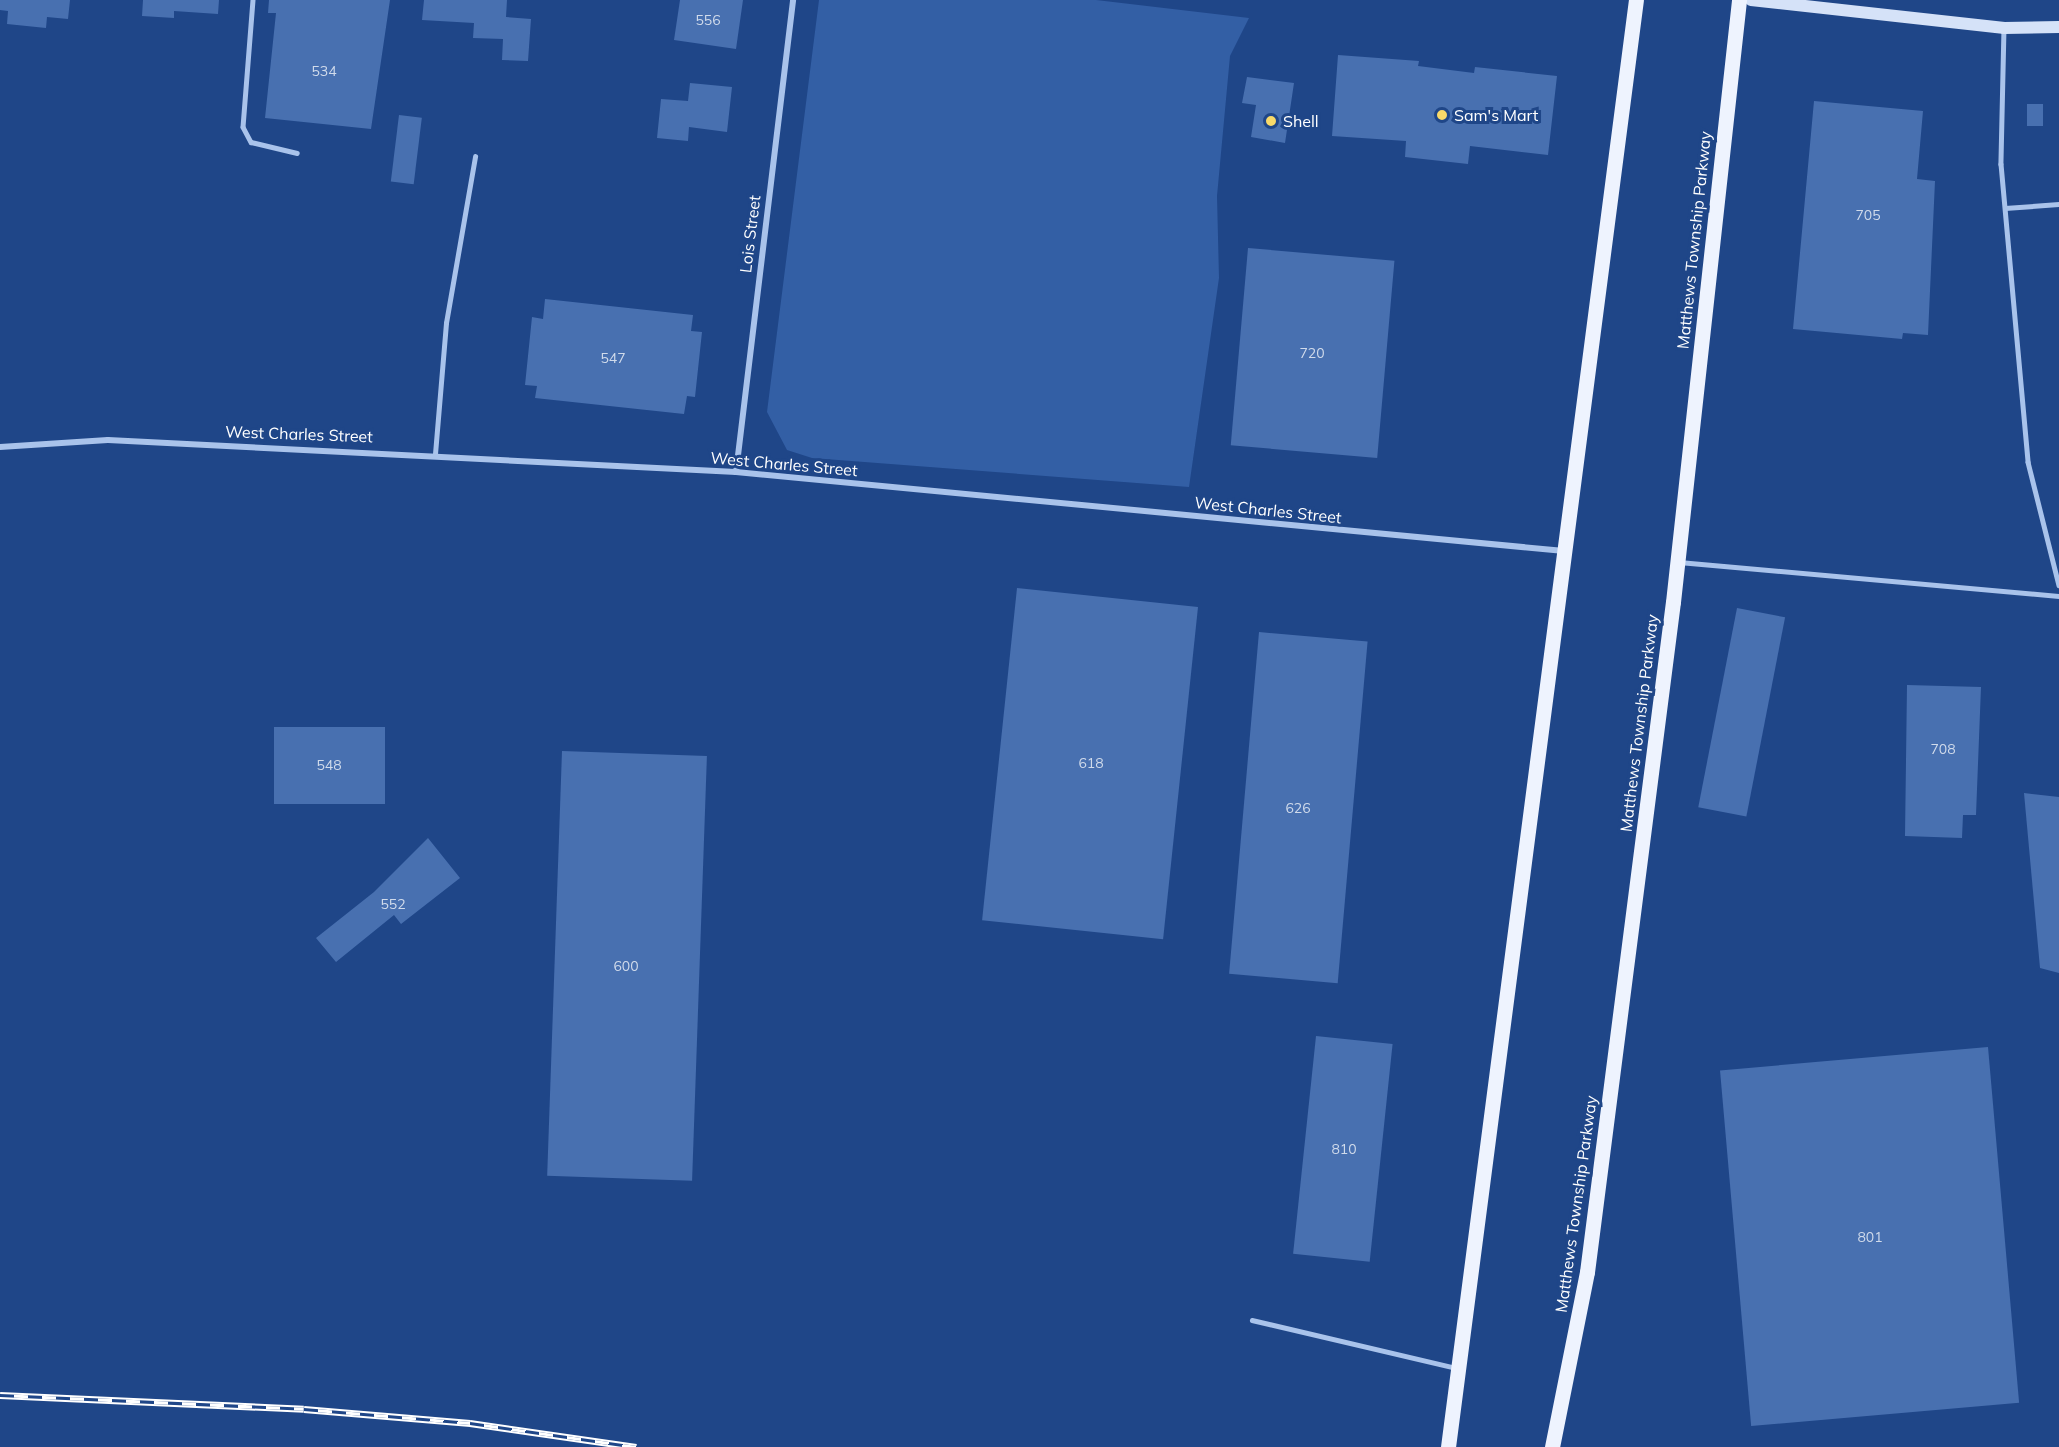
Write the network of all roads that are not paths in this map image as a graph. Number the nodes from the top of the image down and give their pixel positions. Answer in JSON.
{"nodes":[{"id":1,"x":253,"y":0,"type":"edge"},
{"id":2,"x":793,"y":0,"type":"edge"},
{"id":3,"x":1636,"y":0,"type":"edge"},
{"id":4,"x":1739,"y":0,"type":"edge"},
{"id":5,"x":1751,"y":0,"type":"edge"},
{"id":6,"x":2059,"y":27,"type":"edge"},
{"id":7,"x":2004,"y":28,"type":"junction"},
{"id":8,"x":297,"y":153,"type":"dead end"},
{"id":9,"x":476,"y":156,"type":"dead end"},
{"id":10,"x":2059,"y":204,"type":"edge"},
{"id":11,"x":2005,"y":208,"type":"junction"},
{"id":12,"x":0,"y":447,"type":"edge"},
{"id":13,"x":435,"y":454,"type":"junction"},
{"id":14,"x":736,"y":472,"type":"junction"},
{"id":15,"x":1564,"y":551,"type":"junction"},
{"id":16,"x":1677,"y":561,"type":"junction"},
{"id":17,"x":2059,"y":585,"type":"edge"},
{"id":18,"x":2059,"y":596,"type":"edge"},
{"id":19,"x":1252,"y":1320,"type":"dead end"},
{"id":20,"x":1456,"y":1368,"type":"junction"},
{"id":21,"x":1448,"y":1447,"type":"edge"},
{"id":22,"x":1552,"y":1447,"type":"edge"}],
"edges":[{"from":1,"to":8,"type":"lane"},
{"from":2,"to":14,"type":"street","name":"Lois Street"},
{"from":3,"to":15,"type":"main road"},
{"from":4,"to":16,"type":"main road","name":"Matthews Township Parkway"},
{"from":5,"to":7,"type":"main road"},
{"from":6,"to":7,"type":"main road"},
{"from":7,"to":11,"type":"lane"},
{"from":9,"to":13,"type":"lane"},
{"from":10,"to":11,"type":"lane"},
{"from":11,"to":17,"type":"lane"},
{"from":12,"to":13,"type":"street","name":"West Charles Street"},
{"from":13,"to":14,"type":"street","name":"West Charles Street"},
{"from":14,"to":15,"type":"street","name":"West Charles Street"},
{"from":15,"to":20,"type":"main road"},
{"from":16,"to":18,"type":"lane"},
{"from":16,"to":22,"type":"main road","name":"Matthews Township Parkway"},
{"from":19,"to":20,"type":"lane"},
{"from":20,"to":21,"type":"main road"}]}
